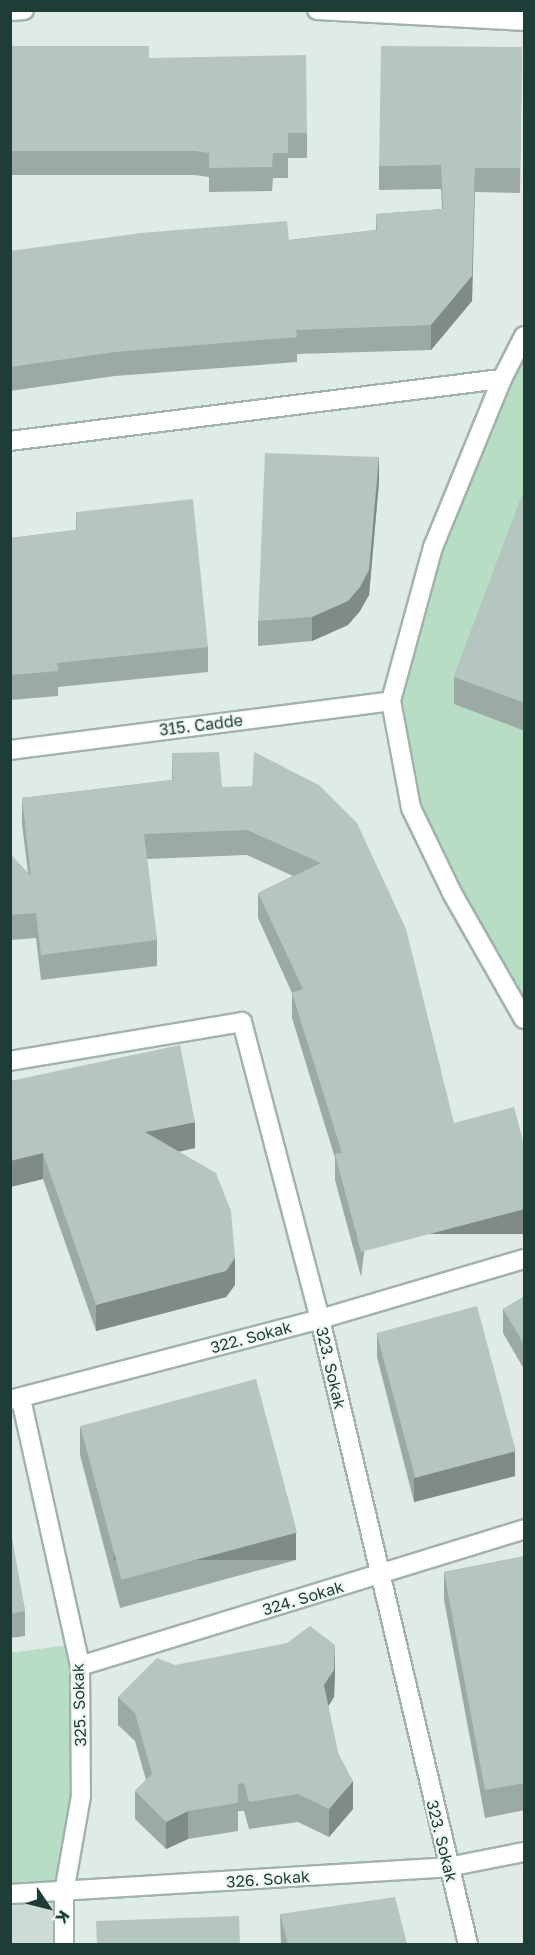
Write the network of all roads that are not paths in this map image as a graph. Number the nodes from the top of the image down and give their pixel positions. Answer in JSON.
{"nodes":[{"id":1,"x":24,"y":10,"type":"edge"},
{"id":2,"x":317,"y":10,"type":"edge"},
{"id":3,"x":10,"y":11,"type":"edge"},
{"id":4,"x":525,"y":21,"type":"edge"},
{"id":5,"x":525,"y":336,"type":"edge"},
{"id":6,"x":502,"y":379,"type":"junction"},
{"id":7,"x":10,"y":441,"type":"edge"},
{"id":8,"x":391,"y":701,"type":"junction"},
{"id":9,"x":10,"y":750,"type":"edge"},
{"id":10,"x":525,"y":1019,"type":"edge"},
{"id":11,"x":10,"y":1061,"type":"edge"},
{"id":12,"x":525,"y":1259,"type":"edge"},
{"id":13,"x":320,"y":1319,"type":"junction"},
{"id":14,"x":16,"y":1399,"type":"edge"},
{"id":15,"x":525,"y":1529,"type":"edge"},
{"id":16,"x":378,"y":1575,"type":"junction"},
{"id":17,"x":80,"y":1666,"type":"junction"},
{"id":18,"x":525,"y":1852,"type":"edge"},
{"id":19,"x":448,"y":1867,"type":"junction"},
{"id":20,"x":64,"y":1892,"type":"junction"},
{"id":21,"x":10,"y":1893,"type":"edge"},
{"id":22,"x":64,"y":1944,"type":"edge"},
{"id":23,"x":468,"y":1944,"type":"edge"}],
"edges":[{"from":1,"to":3,"type":"street"},
{"from":2,"to":4,"type":"street"},
{"from":5,"to":6,"type":"street"},
{"from":6,"to":7,"type":"street"},
{"from":6,"to":8,"type":"street"},
{"from":8,"to":9,"type":"street","name":"315. Cadde"},
{"from":8,"to":10,"type":"street"},
{"from":11,"to":13,"type":"street","name":"323. Sokak"},
{"from":12,"to":13,"type":"street","name":"322. Sokak"},
{"from":13,"to":14,"type":"street","name":"322. Sokak"},
{"from":13,"to":16,"type":"street","name":"323. Sokak"},
{"from":14,"to":17,"type":"street","name":"325. Sokak"},
{"from":15,"to":16,"type":"street","name":"324. Sokak"},
{"from":16,"to":17,"type":"street","name":"324. Sokak"},
{"from":16,"to":19,"type":"street","name":"323. Sokak"},
{"from":17,"to":20,"type":"street","name":"325. Sokak"},
{"from":18,"to":19,"type":"street","name":"326. Sokak"},
{"from":19,"to":20,"type":"street","name":"326. Sokak"},
{"from":19,"to":23,"type":"street","name":"323. Sokak"},
{"from":20,"to":21,"type":"street","name":"326. Sokak"},
{"from":20,"to":22,"type":"street","name":"325. Sokak"}]}
